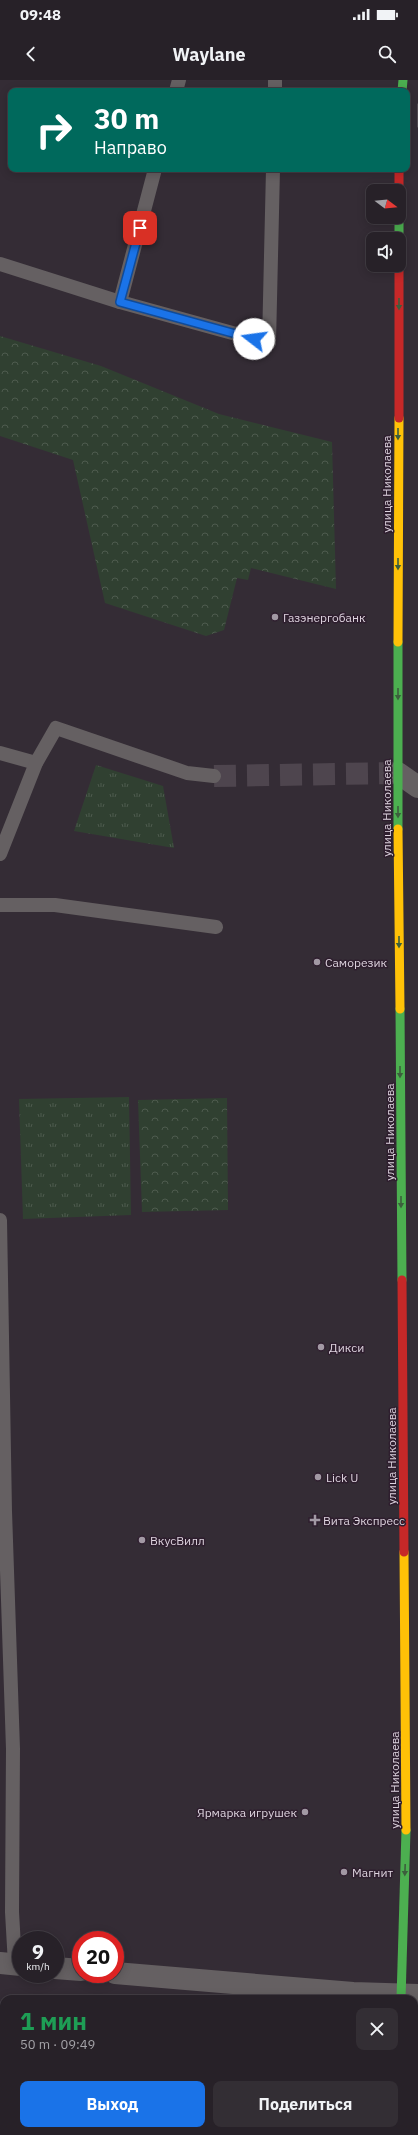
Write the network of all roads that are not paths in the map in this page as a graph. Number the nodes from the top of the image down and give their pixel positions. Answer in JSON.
{"nodes":[{"id":1,"x":155,"y":172,"type":"edge"},
{"id":2,"x":274,"y":172,"type":"edge"},
{"id":3,"x":399,"y":172,"type":"edge"},
{"id":4,"x":399,"y":184,"type":"edge"},
{"id":5,"x":0,"y":264,"type":"edge"},
{"id":6,"x":399,"y":272,"type":"edge"},
{"id":7,"x":120,"y":302,"type":"junction"},
{"id":8,"x":0,"y":753,"type":"edge"},
{"id":9,"x":36,"y":763,"type":"junction"},
{"id":10,"x":398,"y":773,"type":"junction"},
{"id":11,"x":214,"y":776,"type":"tunnel mouth"},
{"id":12,"x":418,"y":787,"type":"edge"},
{"id":13,"x":0,"y":854,"type":"edge"},
{"id":14,"x":0,"y":905,"type":"edge"},
{"id":15,"x":216,"y":927,"type":"dead end"},
{"id":16,"x":0,"y":1220,"type":"edge"},
{"id":17,"x":2,"y":1445,"type":"edge"},
{"id":18,"x":6,"y":1748,"type":"edge"},
{"id":19,"x":412,"y":1831,"type":"edge"},
{"id":20,"x":12,"y":1931,"type":"edge"},
{"id":21,"x":124,"y":1974,"type":"edge"},
{"id":22,"x":388,"y":1995,"type":"edge"},
{"id":23,"x":406,"y":1995,"type":"edge"}],
"edges":[{"from":1,"to":7,"type":"lane"},
{"from":2,"to":7,"type":"lane"},
{"from":3,"to":4,"type":"main road"},
{"from":5,"to":7,"type":"lane"},
{"from":6,"to":10,"type":"main road","name":"улица Николаева","one_way":true},
{"from":8,"to":9,"type":"lane"},
{"from":9,"to":11,"type":"lane"},
{"from":9,"to":13,"type":"lane"},
{"from":10,"to":12,"type":"street"},
{"from":10,"to":19,"type":"main road","name":"улица Николаева","one_way":true},
{"from":14,"to":15,"type":"lane"},
{"from":16,"to":17,"type":"lane"},
{"from":17,"to":18,"type":"lane"},
{"from":18,"to":20,"type":"lane"},
{"from":19,"to":23,"type":"main road","name":"улица Николаева","one_way":true},
{"from":21,"to":22,"type":"street"}]}
